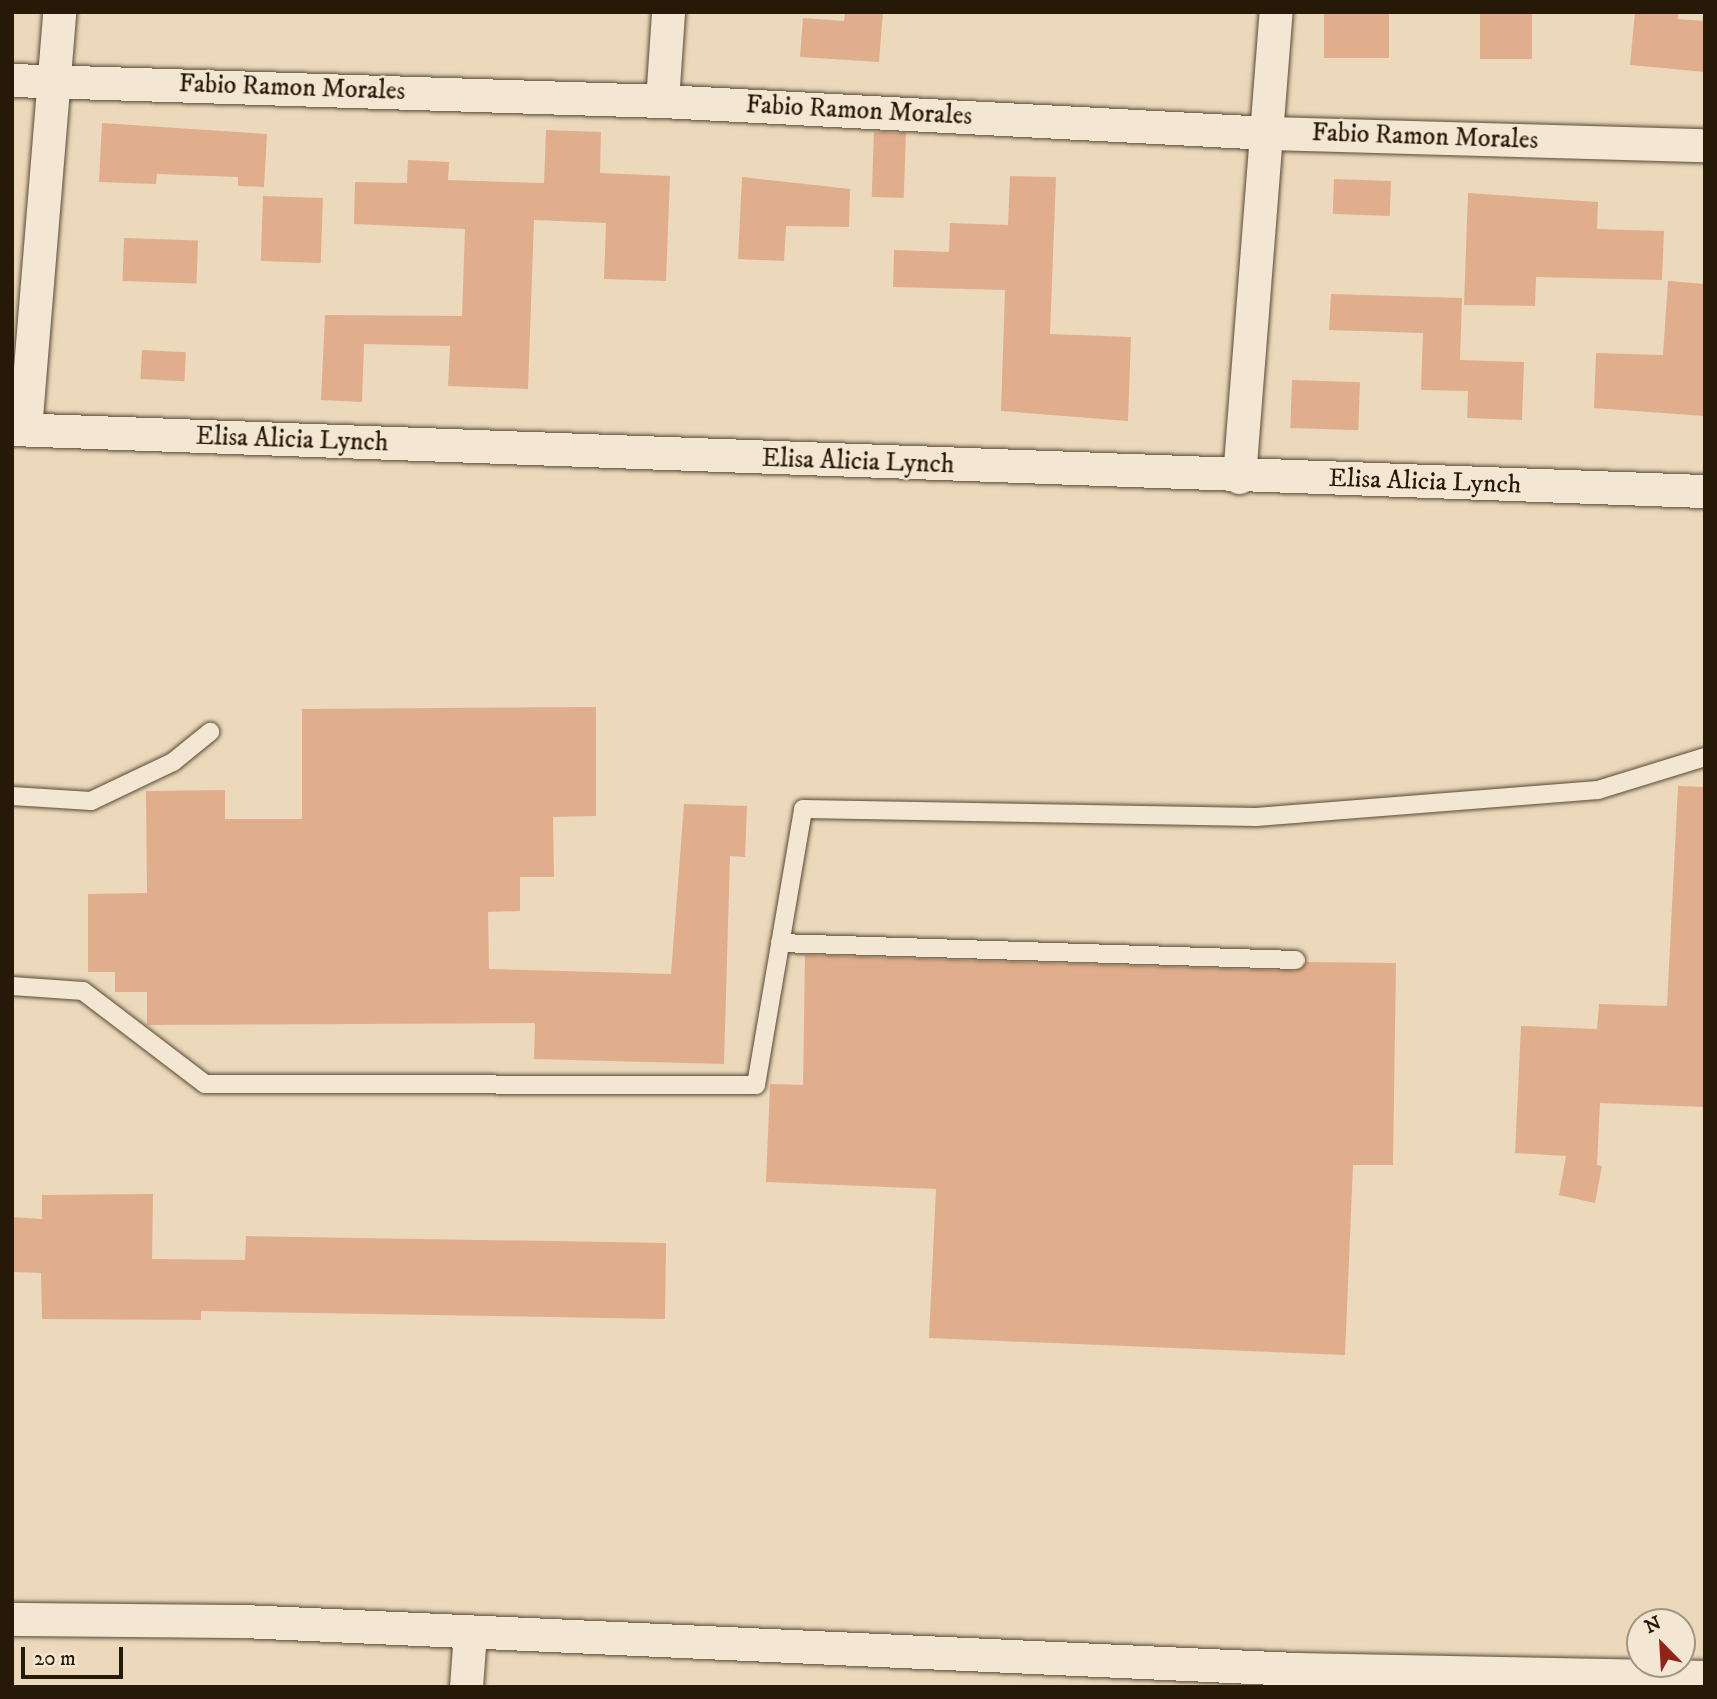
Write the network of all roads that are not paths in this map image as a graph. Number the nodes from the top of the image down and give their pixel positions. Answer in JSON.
{"nodes":[{"id":1,"x":59,"y":12,"type":"edge"},
{"id":2,"x":668,"y":12,"type":"edge"},
{"id":3,"x":1276,"y":12,"type":"edge"},
{"id":4,"x":12,"y":80,"type":"edge"},
{"id":5,"x":54,"y":80,"type":"junction"},
{"id":6,"x":662,"y":101,"type":"junction"},
{"id":7,"x":1268,"y":133,"type":"junction"},
{"id":8,"x":1705,"y":145,"type":"edge"},
{"id":9,"x":19,"y":429,"type":"edge"},
{"id":10,"x":1239,"y":477,"type":"junction"},
{"id":11,"x":1705,"y":491,"type":"edge"},
{"id":12,"x":210,"y":732,"type":"dead end"},
{"id":13,"x":1705,"y":757,"type":"edge"},
{"id":14,"x":12,"y":796,"type":"edge"},
{"id":15,"x":780,"y":943,"type":"junction"},
{"id":16,"x":1296,"y":960,"type":"dead end"},
{"id":17,"x":12,"y":986,"type":"edge"},
{"id":18,"x":12,"y":1619,"type":"edge"},
{"id":19,"x":470,"y":1632,"type":"junction"},
{"id":20,"x":1705,"y":1677,"type":"edge"},
{"id":21,"x":1298,"y":1678,"type":"edge"},
{"id":22,"x":466,"y":1687,"type":"edge"}],
"edges":[{"from":1,"to":5,"type":"street"},
{"from":2,"to":6,"type":"street"},
{"from":3,"to":7,"type":"street"},
{"from":4,"to":5,"type":"street","name":"Fabio Ramon Morales"},
{"from":5,"to":6,"type":"street","name":"Fabio Ramon Morales"},
{"from":5,"to":9,"type":"street"},
{"from":6,"to":7,"type":"street","name":"Fabio Ramon Morales"},
{"from":7,"to":8,"type":"street","name":"Fabio Ramon Morales"},
{"from":7,"to":10,"type":"street"},
{"from":9,"to":10,"type":"street","name":"Elisa Alicia Lynch"},
{"from":10,"to":11,"type":"street","name":"Elisa Alicia Lynch"},
{"from":12,"to":14,"type":"lane"},
{"from":13,"to":15,"type":"lane"},
{"from":15,"to":16,"type":"lane"},
{"from":15,"to":17,"type":"lane"},
{"from":18,"to":19,"type":"street"},
{"from":19,"to":21,"type":"street"},
{"from":19,"to":22,"type":"street"},
{"from":20,"to":21,"type":"street"}]}
